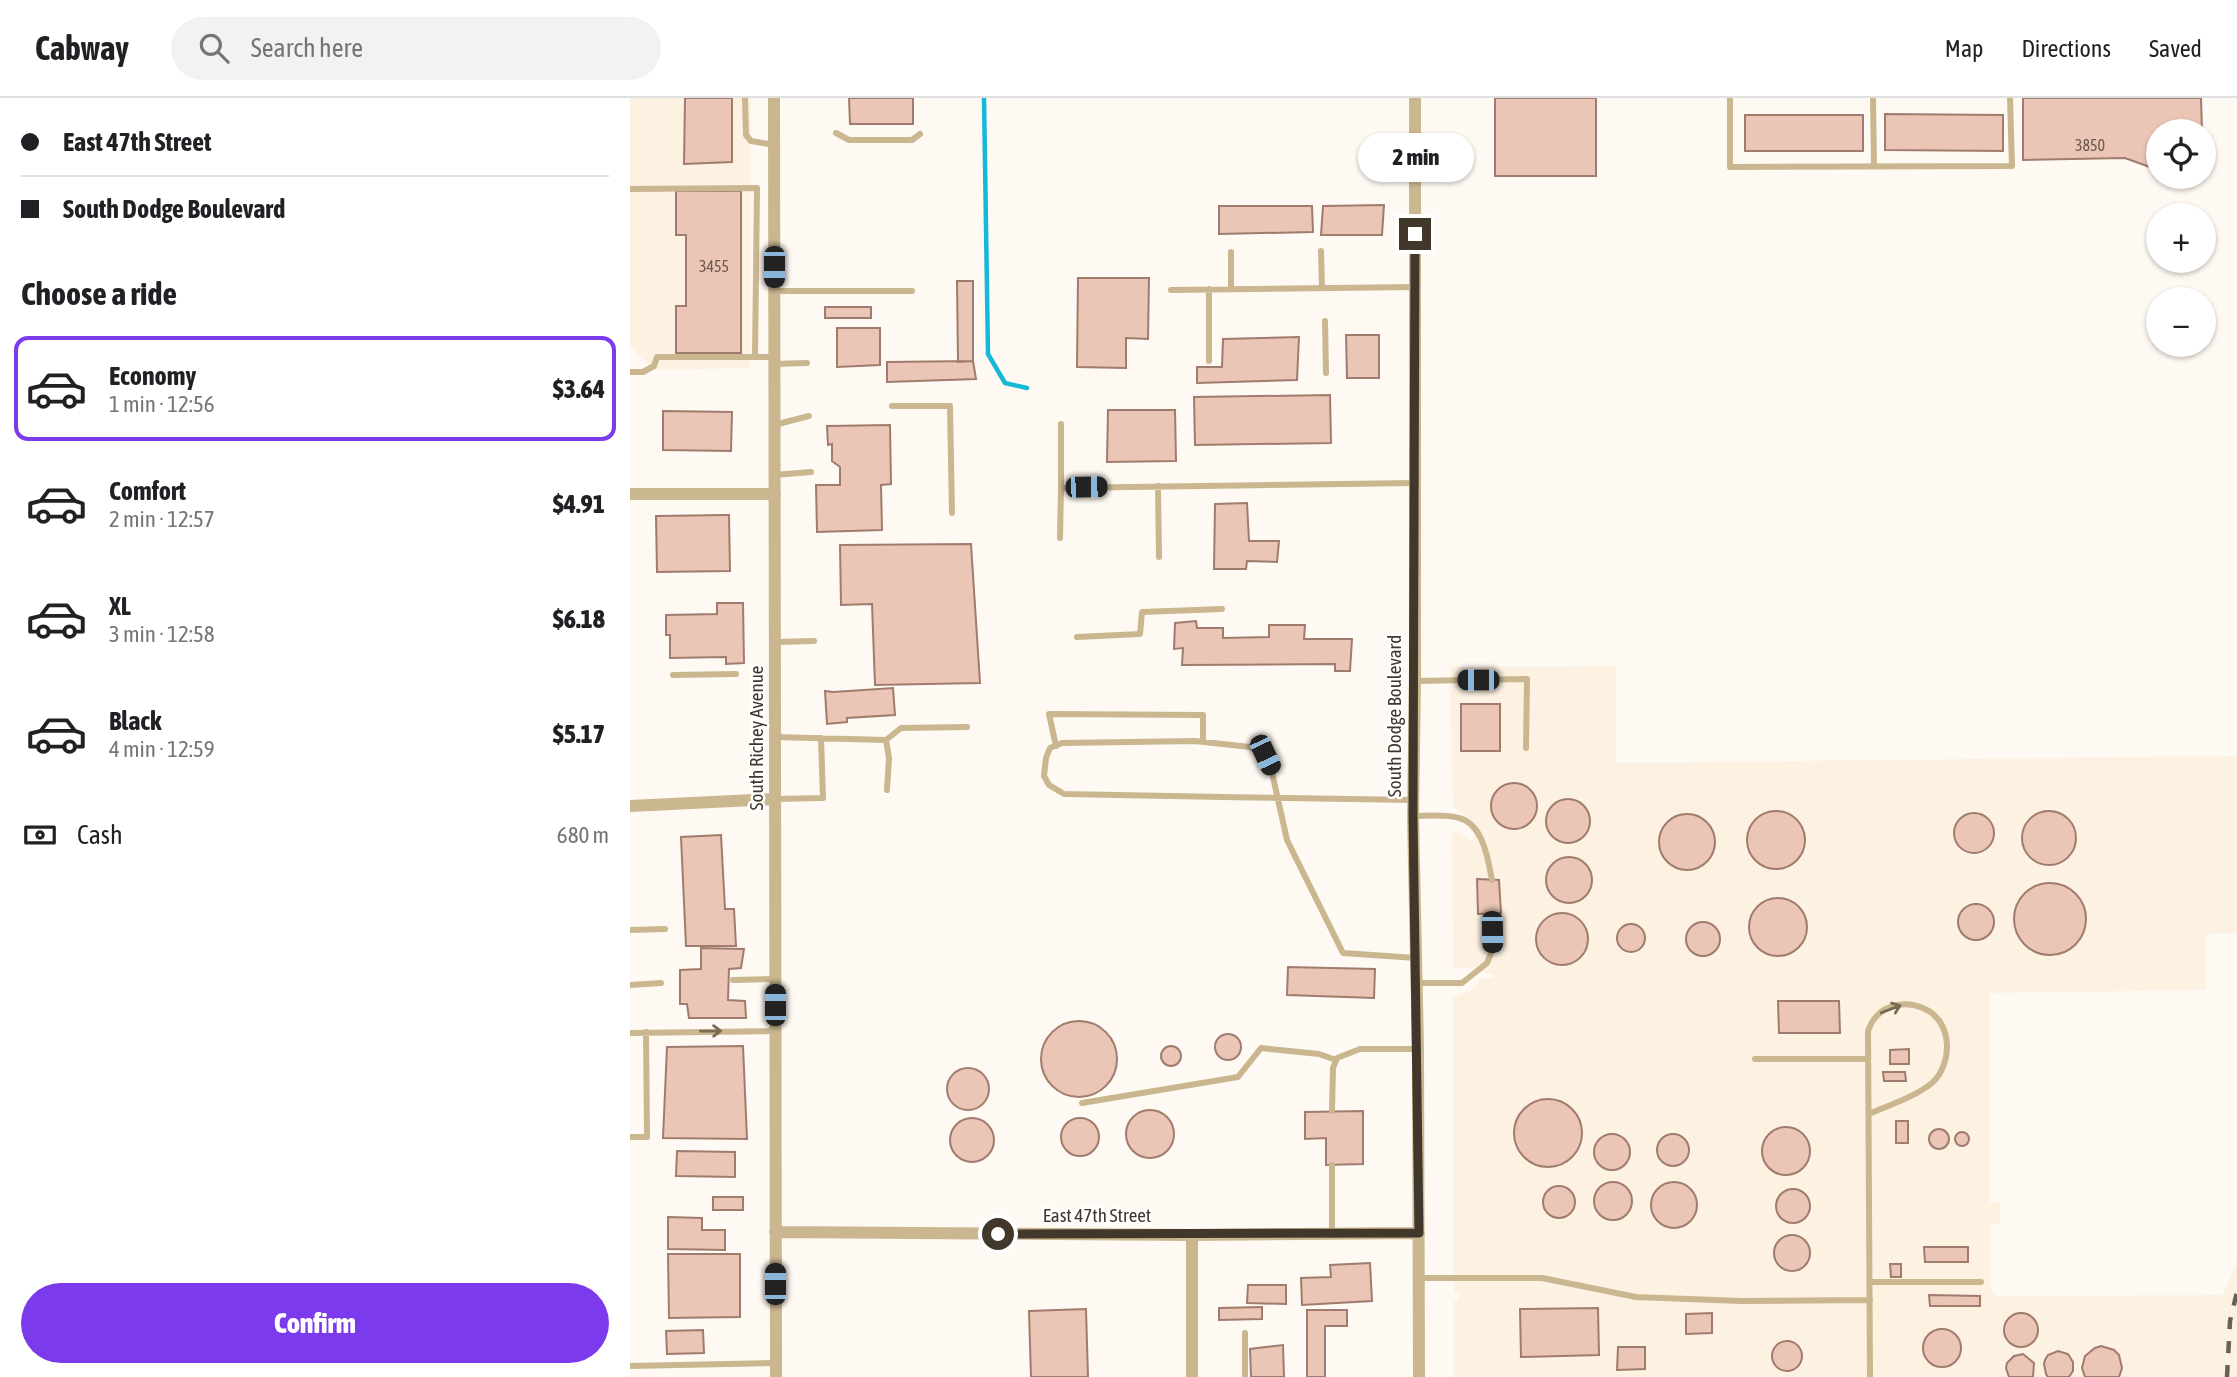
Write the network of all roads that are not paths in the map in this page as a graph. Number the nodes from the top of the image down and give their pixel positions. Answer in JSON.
{"nodes":[{"id":1,"x":746,"y":98,"type":"edge"},
{"id":2,"x":774,"y":98,"type":"edge"},
{"id":3,"x":1415,"y":98,"type":"edge"},
{"id":4,"x":1730,"y":98,"type":"edge"},
{"id":5,"x":1873,"y":98,"type":"edge"},
{"id":6,"x":2010,"y":98,"type":"edge"},
{"id":7,"x":836,"y":133,"type":"dead end"},
{"id":8,"x":920,"y":134,"type":"dead end"},
{"id":9,"x":774,"y":145,"type":"junction"},
{"id":10,"x":1462,"y":154,"type":"dead end"},
{"id":11,"x":1414,"y":155,"type":"junction"},
{"id":12,"x":1874,"y":166,"type":"junction"},
{"id":13,"x":630,"y":190,"type":"edge"},
{"id":14,"x":1231,"y":251,"type":"dead end"},
{"id":15,"x":1321,"y":251,"type":"dead end"},
{"id":16,"x":1415,"y":287,"type":"junction"},
{"id":17,"x":1322,"y":288,"type":"junction"},
{"id":18,"x":1209,"y":289,"type":"junction"},
{"id":19,"x":1231,"y":289,"type":"junction"},
{"id":20,"x":1171,"y":290,"type":"dead end"},
{"id":21,"x":912,"y":291,"type":"dead end"},
{"id":22,"x":774,"y":292,"type":"junction"},
{"id":23,"x":1325,"y":321,"type":"dead end"},
{"id":24,"x":755,"y":358,"type":"junction"},
{"id":25,"x":774,"y":360,"type":"junction"},
{"id":26,"x":1209,"y":361,"type":"dead end"},
{"id":27,"x":807,"y":363,"type":"dead end"},
{"id":28,"x":630,"y":372,"type":"edge"},
{"id":29,"x":1326,"y":373,"type":"dead end"},
{"id":30,"x":892,"y":406,"type":"dead end"},
{"id":31,"x":809,"y":416,"type":"dead end"},
{"id":32,"x":1061,"y":424,"type":"dead end"},
{"id":33,"x":774,"y":425,"type":"junction"},
{"id":34,"x":811,"y":472,"type":"dead end"},
{"id":35,"x":774,"y":475,"type":"junction"},
{"id":36,"x":1415,"y":484,"type":"junction"},
{"id":37,"x":1158,"y":486,"type":"junction"},
{"id":38,"x":1061,"y":488,"type":"junction"},
{"id":39,"x":775,"y":494,"type":"junction"},
{"id":40,"x":630,"y":495,"type":"edge"},
{"id":41,"x":953,"y":513,"type":"dead end"},
{"id":42,"x":1060,"y":538,"type":"dead end"},
{"id":43,"x":1159,"y":557,"type":"dead end"},
{"id":44,"x":1222,"y":609,"type":"dead end"},
{"id":45,"x":1077,"y":637,"type":"dead end"},
{"id":46,"x":814,"y":641,"type":"dead end"},
{"id":47,"x":775,"y":642,"type":"junction"},
{"id":48,"x":736,"y":674,"type":"dead end"},
{"id":49,"x":673,"y":675,"type":"dead end"},
{"id":50,"x":1415,"y":681,"type":"junction"},
{"id":51,"x":967,"y":727,"type":"dead end"},
{"id":52,"x":775,"y":737,"type":"junction"},
{"id":53,"x":821,"y":738,"type":"junction"},
{"id":54,"x":886,"y":740,"type":"junction"},
{"id":55,"x":1203,"y":742,"type":"junction"},
{"id":56,"x":1056,"y":746,"type":"junction"},
{"id":57,"x":1526,"y":748,"type":"dead end"},
{"id":58,"x":887,"y":790,"type":"dead end"},
{"id":59,"x":1277,"y":798,"type":"junction"},
{"id":60,"x":775,"y":799,"type":"junction"},
{"id":61,"x":1413,"y":800,"type":"junction"},
{"id":62,"x":630,"y":806,"type":"edge"},
{"id":63,"x":1413,"y":816,"type":"junction"},
{"id":64,"x":1492,"y":880,"type":"dead end"},
{"id":65,"x":1492,"y":914,"type":"dead end"},
{"id":66,"x":665,"y":929,"type":"dead end"},
{"id":67,"x":630,"y":930,"type":"edge"},
{"id":68,"x":1416,"y":958,"type":"junction"},
{"id":69,"x":775,"y":979,"type":"junction"},
{"id":70,"x":733,"y":980,"type":"dead end"},
{"id":71,"x":661,"y":983,"type":"dead end"},
{"id":72,"x":1416,"y":983,"type":"junction"},
{"id":73,"x":630,"y":985,"type":"edge"},
{"id":74,"x":775,"y":1031,"type":"junction"},
{"id":75,"x":646,"y":1032,"type":"junction"},
{"id":76,"x":630,"y":1033,"type":"edge"},
{"id":77,"x":1418,"y":1049,"type":"junction"},
{"id":78,"x":1755,"y":1059,"type":"dead end"},
{"id":79,"x":1868,"y":1059,"type":"junction"},
{"id":80,"x":1336,"y":1060,"type":"junction"},
{"id":81,"x":1082,"y":1103,"type":"dead end"},
{"id":82,"x":1332,"y":1111,"type":"dead end"},
{"id":83,"x":1868,"y":1114,"type":"junction"},
{"id":84,"x":630,"y":1138,"type":"edge"},
{"id":85,"x":1332,"y":1165,"type":"dead end"},
{"id":86,"x":775,"y":1232,"type":"junction"},
{"id":87,"x":1419,"y":1233,"type":"junction"},
{"id":88,"x":1332,"y":1234,"type":"junction"},
{"id":89,"x":1192,"y":1235,"type":"junction"},
{"id":90,"x":1418,"y":1278,"type":"junction"},
{"id":91,"x":1870,"y":1282,"type":"junction"},
{"id":92,"x":1981,"y":1282,"type":"dead end"},
{"id":93,"x":1870,"y":1300,"type":"junction"},
{"id":94,"x":1245,"y":1333,"type":"dead end"},
{"id":95,"x":776,"y":1363,"type":"junction"},
{"id":96,"x":630,"y":1366,"type":"edge"},
{"id":97,"x":776,"y":1377,"type":"edge"},
{"id":98,"x":1192,"y":1377,"type":"edge"},
{"id":99,"x":1245,"y":1377,"type":"edge"},
{"id":100,"x":1419,"y":1377,"type":"edge"},
{"id":101,"x":1870,"y":1377,"type":"edge"}],
"edges":[{"from":1,"to":9,"type":"lane"},
{"from":2,"to":9,"type":"street","name":"South Richey Avenue"},
{"from":3,"to":11,"type":"street","name":"South Dodge Boulevard"},
{"from":4,"to":12,"type":"lane"},
{"from":5,"to":12,"type":"lane"},
{"from":6,"to":12,"type":"lane"},
{"from":7,"to":8,"type":"lane"},
{"from":9,"to":22,"type":"street","name":"South Richey Avenue"},
{"from":10,"to":11,"type":"lane"},
{"from":11,"to":16,"type":"street","name":"South Dodge Boulevard"},
{"from":13,"to":24,"type":"lane"},
{"from":14,"to":19,"type":"lane"},
{"from":15,"to":17,"type":"lane"},
{"from":16,"to":17,"type":"lane"},
{"from":16,"to":36,"type":"street","name":"South Dodge Boulevard"},
{"from":17,"to":19,"type":"lane"},
{"from":18,"to":19,"type":"lane"},
{"from":18,"to":20,"type":"lane"},
{"from":18,"to":26,"type":"lane"},
{"from":21,"to":22,"type":"lane"},
{"from":22,"to":25,"type":"street","name":"South Richey Avenue"},
{"from":23,"to":29,"type":"lane"},
{"from":24,"to":25,"type":"lane"},
{"from":24,"to":28,"type":"lane"},
{"from":25,"to":27,"type":"lane"},
{"from":25,"to":33,"type":"street","name":"South Richey Avenue"},
{"from":30,"to":41,"type":"lane"},
{"from":31,"to":33,"type":"lane"},
{"from":32,"to":38,"type":"lane"},
{"from":33,"to":35,"type":"street","name":"South Richey Avenue"},
{"from":34,"to":35,"type":"lane"},
{"from":35,"to":39,"type":"street","name":"South Richey Avenue"},
{"from":36,"to":37,"type":"lane"},
{"from":36,"to":50,"type":"street","name":"South Dodge Boulevard"},
{"from":37,"to":38,"type":"lane"},
{"from":37,"to":43,"type":"lane"},
{"from":38,"to":42,"type":"lane"},
{"from":39,"to":40,"type":"street"},
{"from":39,"to":47,"type":"street","name":"South Richey Avenue"},
{"from":44,"to":45,"type":"lane"},
{"from":46,"to":47,"type":"lane"},
{"from":47,"to":52,"type":"street","name":"South Richey Avenue"},
{"from":48,"to":49,"type":"lane"},
{"from":50,"to":57,"type":"lane"},
{"from":50,"to":61,"type":"street","name":"South Dodge Boulevard"},
{"from":51,"to":54,"type":"lane"},
{"from":52,"to":53,"type":"lane"},
{"from":52,"to":60,"type":"street","name":"South Richey Avenue"},
{"from":53,"to":54,"type":"lane"},
{"from":53,"to":60,"type":"lane"},
{"from":54,"to":58,"type":"lane"},
{"from":55,"to":56,"type":"lane"},
{"from":55,"to":56,"type":"lane"},
{"from":55,"to":59,"type":"lane"},
{"from":56,"to":59,"type":"lane"},
{"from":59,"to":61,"type":"lane"},
{"from":59,"to":68,"type":"lane"},
{"from":60,"to":62,"type":"street"},
{"from":60,"to":69,"type":"street","name":"South Richey Avenue"},
{"from":61,"to":63,"type":"street","name":"South Dodge Boulevard"},
{"from":63,"to":64,"type":"lane"},
{"from":63,"to":68,"type":"street","name":"South Dodge Boulevard"},
{"from":65,"to":72,"type":"lane"},
{"from":66,"to":67,"type":"lane"},
{"from":68,"to":72,"type":"street","name":"South Dodge Boulevard"},
{"from":69,"to":70,"type":"lane"},
{"from":69,"to":74,"type":"street","name":"South Richey Avenue"},
{"from":71,"to":73,"type":"lane"},
{"from":72,"to":77,"type":"street","name":"South Dodge Boulevard"},
{"from":75,"to":74,"type":"lane","one_way":true},
{"from":74,"to":86,"type":"street","name":"South Richey Avenue"},
{"from":75,"to":76,"type":"lane"},
{"from":75,"to":84,"type":"lane"},
{"from":77,"to":80,"type":"lane"},
{"from":77,"to":87,"type":"street","name":"South Dodge Boulevard"},
{"from":78,"to":79,"type":"lane"},
{"from":79,"to":83,"type":"lane"},
{"from":79,"to":83,"type":"lane","one_way":true},
{"from":80,"to":81,"type":"lane"},
{"from":80,"to":82,"type":"lane"},
{"from":83,"to":91,"type":"lane"},
{"from":85,"to":88,"type":"lane"},
{"from":86,"to":89,"type":"street","name":"East 47th Street"},
{"from":86,"to":95,"type":"street","name":"South Richey Avenue"},
{"from":87,"to":88,"type":"street","name":"East 47th Street"},
{"from":87,"to":90,"type":"street","name":"South Dodge Boulevard"},
{"from":88,"to":89,"type":"street","name":"East 47th Street"},
{"from":89,"to":98,"type":"street"},
{"from":90,"to":93,"type":"lane"},
{"from":90,"to":100,"type":"street","name":"South Dodge Boulevard"},
{"from":91,"to":92,"type":"lane"},
{"from":91,"to":93,"type":"lane"},
{"from":93,"to":101,"type":"lane"},
{"from":94,"to":99,"type":"lane"},
{"from":95,"to":96,"type":"lane"},
{"from":95,"to":97,"type":"street","name":"South Richey Avenue"}]}
